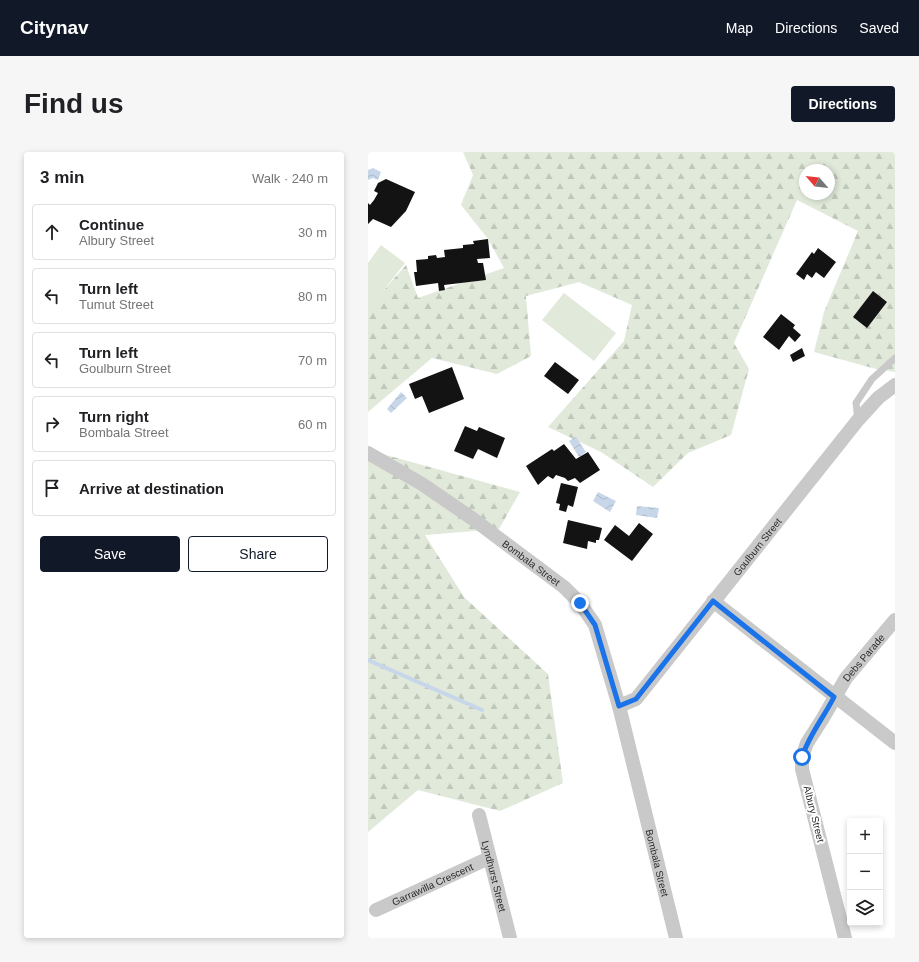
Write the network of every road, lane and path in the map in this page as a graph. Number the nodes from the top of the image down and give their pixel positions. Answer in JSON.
{"nodes":[{"id":1,"x":895,"y":358,"type":"edge"},
{"id":2,"x":895,"y":385,"type":"edge"},
{"id":3,"x":858,"y":420,"type":"junction"},
{"id":4,"x":368,"y":453,"type":"edge"},
{"id":5,"x":713,"y":601,"type":"junction"},
{"id":6,"x":895,"y":620,"type":"edge"},
{"id":7,"x":834,"y":697,"type":"junction"},
{"id":8,"x":619,"y":706,"type":"junction"},
{"id":9,"x":895,"y":743,"type":"edge"},
{"id":10,"x":479,"y":815,"type":"dead end"},
{"id":11,"x":489,"y":858,"type":"junction"},
{"id":12,"x":376,"y":910,"type":"dead end"},
{"id":13,"x":510,"y":938,"type":"edge"},
{"id":14,"x":676,"y":938,"type":"edge"},
{"id":15,"x":845,"y":938,"type":"edge"}],
"edges":[{"from":1,"to":3,"type":"lane"},
{"from":2,"to":3,"type":"street","name":"Goulburn Street"},
{"from":3,"to":5,"type":"street","name":"Goulburn Street"},
{"from":4,"to":8,"type":"street","name":"Bombala Street"},
{"from":5,"to":7,"type":"street"},
{"from":5,"to":8,"type":"street","name":"Goulburn Street"},
{"from":6,"to":7,"type":"street","name":"Debs Parade"},
{"from":7,"to":9,"type":"street"},
{"from":7,"to":15,"type":"street","name":"Albury Street"},
{"from":8,"to":14,"type":"street","name":"Bombala Street"},
{"from":10,"to":11,"type":"street","name":"Lyndhurst Street"},
{"from":11,"to":12,"type":"street","name":"Garrawilla Crescent"},
{"from":11,"to":13,"type":"street","name":"Lyndhurst Street"}]}
